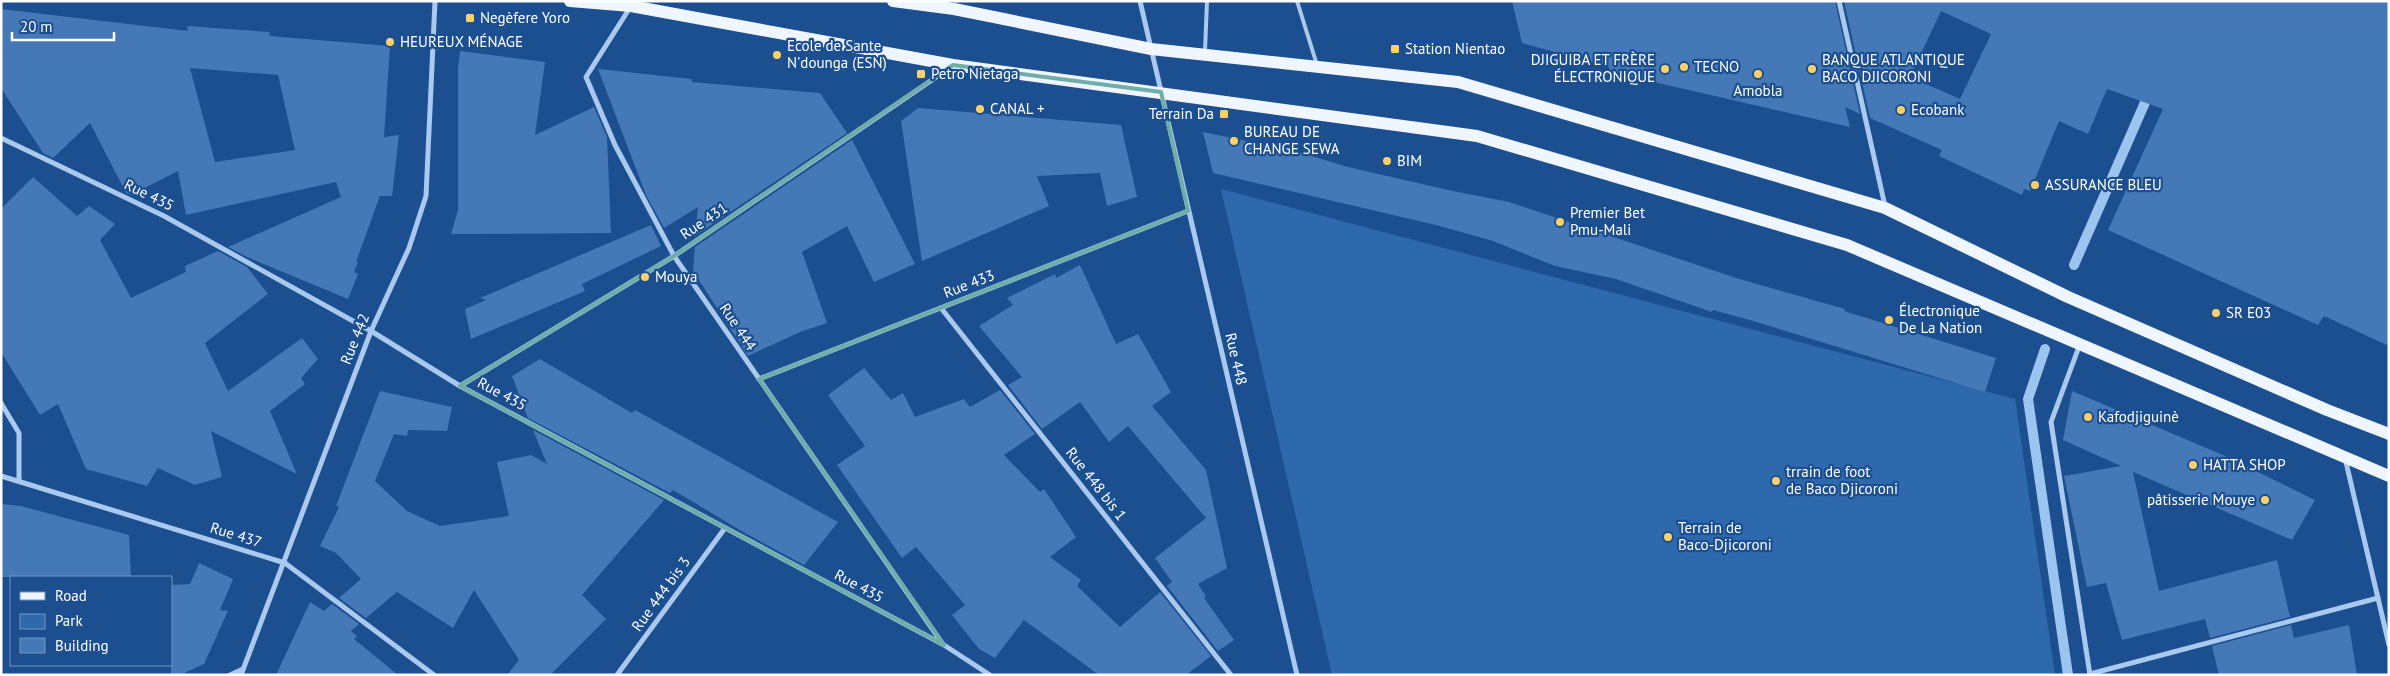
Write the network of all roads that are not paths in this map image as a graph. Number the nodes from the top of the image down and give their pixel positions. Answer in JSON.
{"nodes":[{"id":1,"x":435,"y":1,"type":"edge"},
{"id":2,"x":570,"y":1,"type":"edge"},
{"id":3,"x":893,"y":1,"type":"edge"},
{"id":4,"x":1140,"y":1,"type":"edge"},
{"id":5,"x":1207,"y":1,"type":"edge"},
{"id":6,"x":1297,"y":1,"type":"edge"},
{"id":7,"x":1838,"y":1,"type":"edge"},
{"id":8,"x":631,"y":6,"type":"junction"},
{"id":9,"x":1151,"y":49,"type":"junction"},
{"id":10,"x":1205,"y":55,"type":"junction"},
{"id":11,"x":953,"y":65,"type":"junction"},
{"id":12,"x":1318,"y":67,"type":"junction"},
{"id":13,"x":1161,"y":92,"type":"junction"},
{"id":14,"x":1,"y":138,"type":"edge"},
{"id":15,"x":1885,"y":208,"type":"junction"},
{"id":16,"x":1188,"y":211,"type":"junction"},
{"id":17,"x":674,"y":256,"type":"junction"},
{"id":18,"x":941,"y":308,"type":"junction"},
{"id":19,"x":371,"y":331,"type":"junction"},
{"id":20,"x":2080,"y":344,"type":"junction"},
{"id":21,"x":759,"y":380,"type":"junction"},
{"id":22,"x":460,"y":386,"type":"junction"},
{"id":23,"x":1,"y":403,"type":"edge"},
{"id":24,"x":2389,"y":434,"type":"edge"},
{"id":25,"x":2345,"y":456,"type":"junction"},
{"id":26,"x":1,"y":476,"type":"edge"},
{"id":27,"x":2389,"y":476,"type":"edge"},
{"id":28,"x":19,"y":481,"type":"junction"},
{"id":29,"x":725,"y":528,"type":"junction"},
{"id":30,"x":285,"y":563,"type":"junction"},
{"id":31,"x":2378,"y":598,"type":"junction"},
{"id":32,"x":2389,"y":645,"type":"edge"},
{"id":33,"x":944,"y":646,"type":"junction"},
{"id":34,"x":244,"y":669,"type":"junction"},
{"id":35,"x":2090,"y":674,"type":"edge"},
{"id":36,"x":230,"y":675,"type":"edge"},
{"id":37,"x":241,"y":675,"type":"edge"},
{"id":38,"x":434,"y":675,"type":"edge"},
{"id":39,"x":617,"y":675,"type":"edge"},
{"id":40,"x":990,"y":675,"type":"edge"},
{"id":41,"x":1231,"y":675,"type":"edge"},
{"id":42,"x":1297,"y":675,"type":"edge"}],
"edges":[{"from":1,"to":19,"type":"street","name":"Rue 442"},
{"from":2,"to":8,"type":"main road"},
{"from":3,"to":9,"type":"main road"},
{"from":4,"to":9,"type":"street","name":"Rue 448"},
{"from":5,"to":10,"type":"lane"},
{"from":6,"to":12,"type":"lane"},
{"from":7,"to":15,"type":"street"},
{"from":8,"to":11,"type":"main road"},
{"from":8,"to":17,"type":"street","name":"Rue 444"},
{"from":9,"to":10,"type":"main road"},
{"from":9,"to":13,"type":"street","name":"Rue 448"},
{"from":10,"to":12,"type":"main road"},
{"from":11,"to":13,"type":"main road"},
{"from":11,"to":17,"type":"street","name":"Rue 431"},
{"from":12,"to":15,"type":"main road"},
{"from":13,"to":16,"type":"street","name":"Rue 448"},
{"from":13,"to":20,"type":"main road"},
{"from":14,"to":19,"type":"street","name":"Rue 435"},
{"from":15,"to":24,"type":"main road"},
{"from":16,"to":18,"type":"street","name":"Rue 433"},
{"from":16,"to":42,"type":"street","name":"Rue 448"},
{"from":17,"to":21,"type":"street","name":"Rue 444"},
{"from":17,"to":22,"type":"street","name":"Rue 431"},
{"from":18,"to":21,"type":"street","name":"Rue 433"},
{"from":18,"to":41,"type":"street","name":"Rue 448 bis 1"},
{"from":19,"to":22,"type":"street","name":"Rue 435"},
{"from":19,"to":30,"type":"street","name":"Rue 442"},
{"from":20,"to":25,"type":"main road"},
{"from":20,"to":35,"type":"street"},
{"from":21,"to":33,"type":"street","name":"Rue 444"},
{"from":22,"to":29,"type":"street","name":"Rue 435"},
{"from":23,"to":28,"type":"street"},
{"from":25,"to":27,"type":"main road"},
{"from":25,"to":31,"type":"street"},
{"from":26,"to":28,"type":"street","name":"Rue 437"},
{"from":28,"to":30,"type":"street","name":"Rue 437"},
{"from":29,"to":33,"type":"street","name":"Rue 435"},
{"from":29,"to":39,"type":"street","name":"Rue 444 bis 3"},
{"from":30,"to":34,"type":"street","name":"Rue 442"},
{"from":30,"to":38,"type":"street","name":"Rue 437"},
{"from":31,"to":32,"type":"street"},
{"from":31,"to":35,"type":"street"},
{"from":33,"to":40,"type":"street","name":"Rue 435"},
{"from":34,"to":36,"type":"street"},
{"from":34,"to":37,"type":"street","name":"Rue 442"}]}
